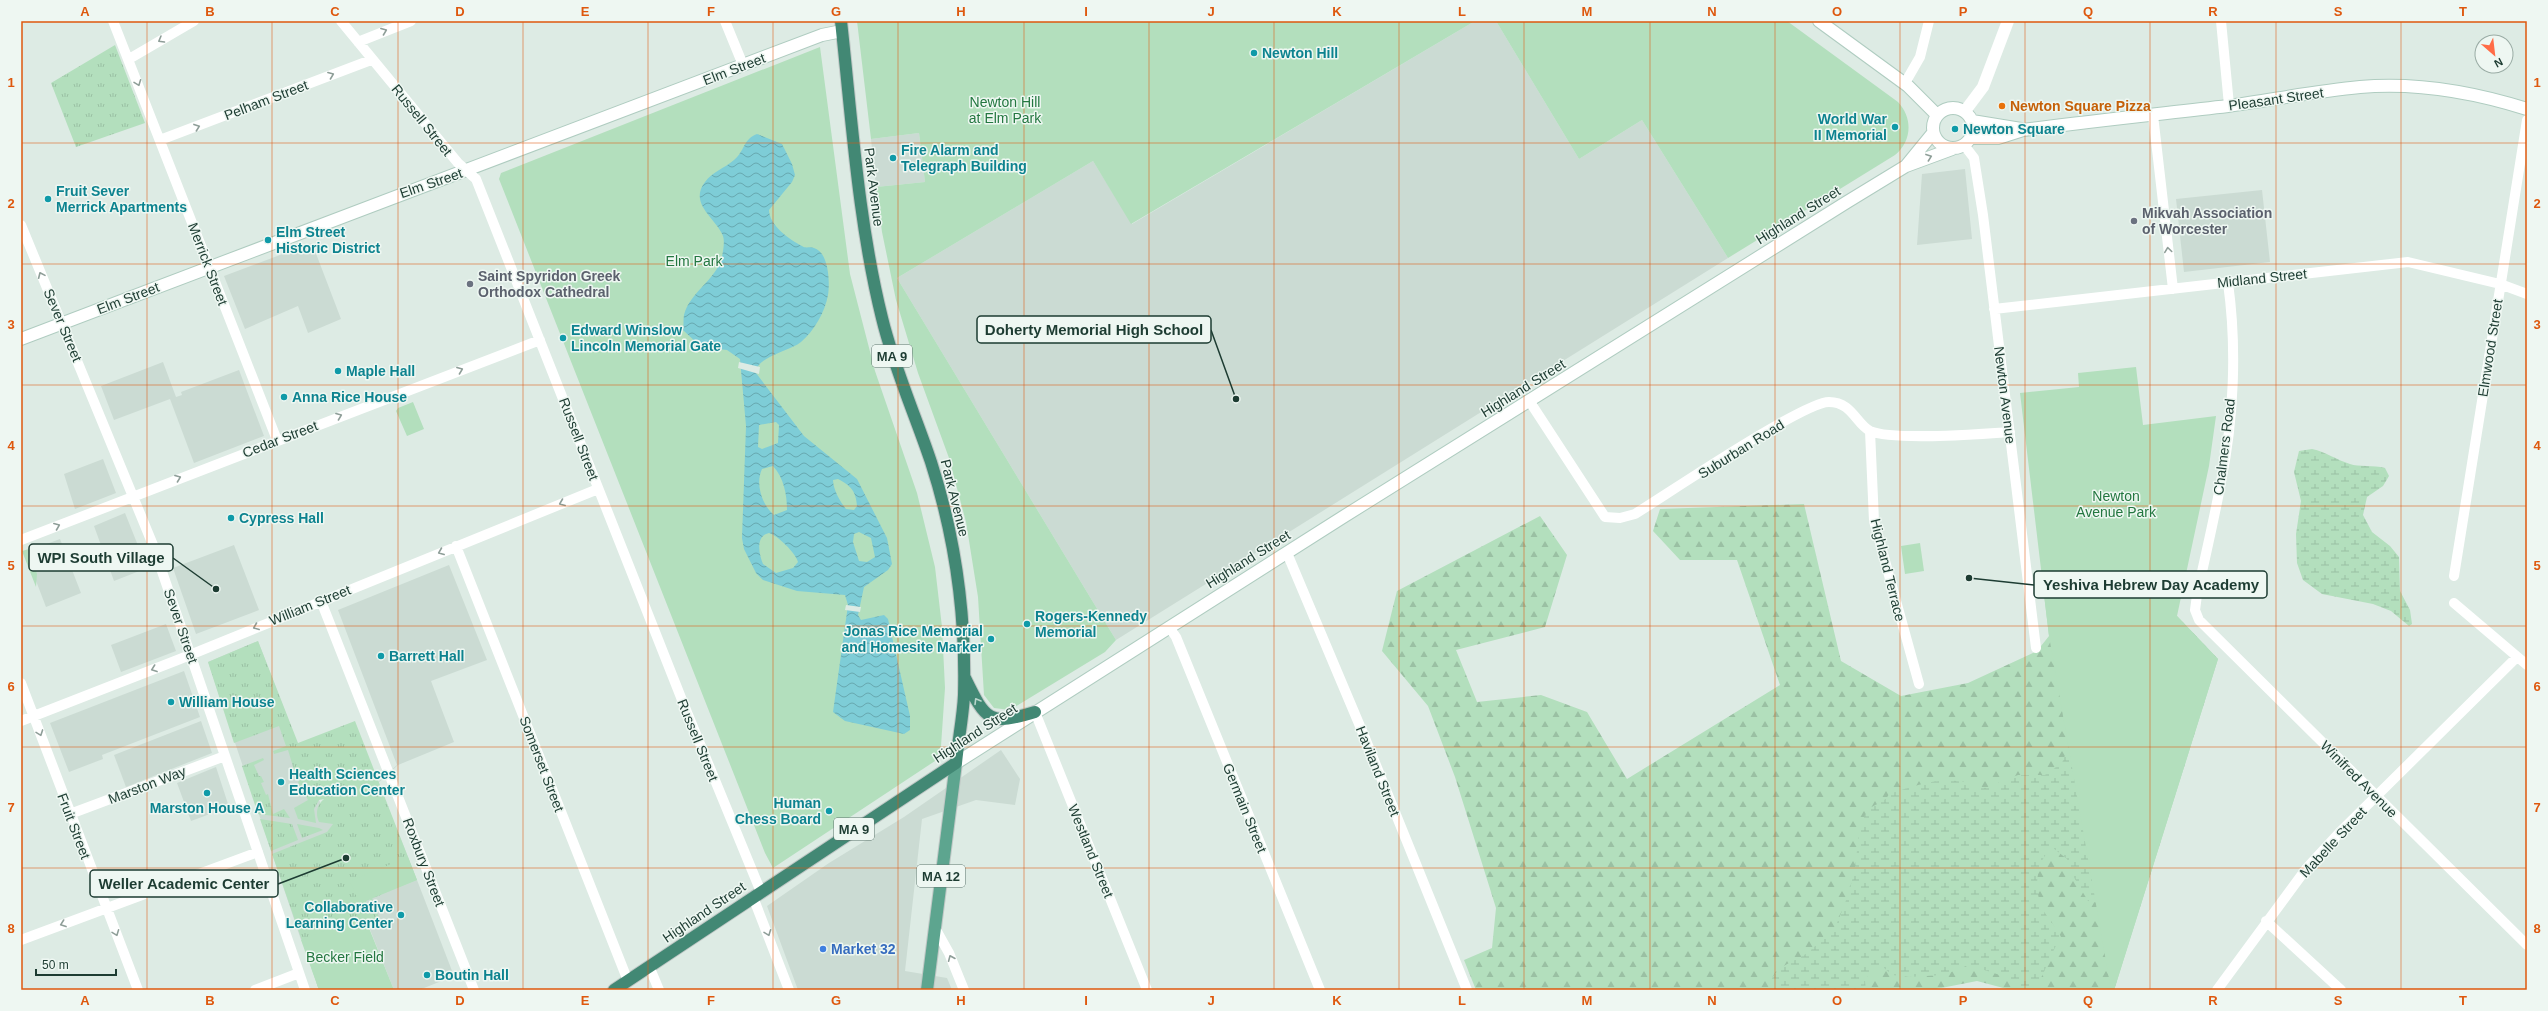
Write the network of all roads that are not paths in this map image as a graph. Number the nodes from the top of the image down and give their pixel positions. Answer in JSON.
{"nodes":[{"id":1,"x":113,"y":21,"type":"edge"},
{"id":2,"x":194,"y":21,"type":"edge"},
{"id":3,"x":341,"y":21,"type":"edge"},
{"id":4,"x":411,"y":21,"type":"edge"},
{"id":5,"x":725,"y":21,"type":"edge"},
{"id":6,"x":1820,"y":21,"type":"edge"},
{"id":7,"x":1929,"y":21,"type":"edge"},
{"id":8,"x":2008,"y":21,"type":"edge"},
{"id":9,"x":2221,"y":21,"type":"edge"},
{"id":10,"x":841,"y":26,"type":"edge"},
{"id":11,"x":358,"y":42,"type":"junction"},
{"id":12,"x":129,"y":59,"type":"junction"},
{"id":13,"x":371,"y":60,"type":"junction"},
{"id":14,"x":743,"y":65,"type":"junction"},
{"id":15,"x":1905,"y":83,"type":"junction"},
{"id":16,"x":2228,"y":106,"type":"junction"},
{"id":17,"x":2527,"y":109,"type":"edge"},
{"id":18,"x":1965,"y":111,"type":"junction"},
{"id":19,"x":1936,"y":115,"type":"junction"},
{"id":20,"x":2153,"y":115,"type":"junction"},
{"id":21,"x":2527,"y":120,"type":"edge"},
{"id":22,"x":1972,"y":121,"type":"junction"},
{"id":23,"x":2023,"y":130,"type":"junction"},
{"id":24,"x":1933,"y":133,"type":"junction"},
{"id":25,"x":160,"y":140,"type":"junction"},
{"id":26,"x":1967,"y":142,"type":"junction"},
{"id":27,"x":1952,"y":149,"type":"junction"},
{"id":28,"x":1906,"y":166,"type":"junction"},
{"id":29,"x":466,"y":171,"type":"junction"},
{"id":30,"x":21,"y":225,"type":"edge"},
{"id":31,"x":209,"y":266,"type":"junction"},
{"id":32,"x":2228,"y":283,"type":"junction"},
{"id":33,"x":2500,"y":284,"type":"junction"},
{"id":34,"x":2172,"y":289,"type":"junction"},
{"id":35,"x":2527,"y":294,"type":"edge"},
{"id":36,"x":1994,"y":308,"type":"junction"},
{"id":37,"x":63,"y":323,"type":"junction"},
{"id":38,"x":21,"y":339,"type":"edge"},
{"id":39,"x":540,"y":340,"type":"junction"},
{"id":40,"x":1530,"y":402,"type":"junction"},
{"id":41,"x":1870,"y":431,"type":"junction"},
{"id":42,"x":2010,"y":432,"type":"junction"},
{"id":43,"x":277,"y":440,"type":"junction"},
{"id":44,"x":598,"y":489,"type":"junction"},
{"id":45,"x":133,"y":496,"type":"junction"},
{"id":46,"x":21,"y":540,"type":"edge"},
{"id":47,"x":456,"y":546,"type":"junction"},
{"id":48,"x":1287,"y":553,"type":"junction"},
{"id":49,"x":2454,"y":576,"type":"dead end"},
{"id":50,"x":321,"y":601,"type":"junction"},
{"id":51,"x":2454,"y":603,"type":"dead end"},
{"id":52,"x":2195,"y":610,"type":"joint"},
{"id":53,"x":1169,"y":627,"type":"junction"},
{"id":54,"x":2036,"y":648,"type":"dead end"},
{"id":55,"x":190,"y":654,"type":"junction"},
{"id":56,"x":2517,"y":657,"type":"junction"},
{"id":57,"x":2527,"y":665,"type":"edge"},
{"id":58,"x":964,"y":676,"type":"junction"},
{"id":59,"x":21,"y":683,"type":"edge"},
{"id":60,"x":1919,"y":684,"type":"dead end"},
{"id":61,"x":1035,"y":712,"type":"junction"},
{"id":62,"x":34,"y":716,"type":"junction"},
{"id":63,"x":21,"y":721,"type":"edge"},
{"id":64,"x":225,"y":756,"type":"junction"},
{"id":65,"x":956,"y":763,"type":"junction"},
{"id":66,"x":2376,"y":796,"type":"junction"},
{"id":67,"x":70,"y":814,"type":"junction"},
{"id":68,"x":258,"y":852,"type":"junction"},
{"id":69,"x":757,"y":894,"type":"junction"},
{"id":70,"x":106,"y":908,"type":"junction"},
{"id":71,"x":2266,"y":921,"type":"junction"},
{"id":72,"x":934,"y":928,"type":"junction"},
{"id":73,"x":21,"y":940,"type":"edge"},
{"id":74,"x":2527,"y":946,"type":"edge"},
{"id":75,"x":650,"y":966,"type":"junction"},
{"id":76,"x":299,"y":974,"type":"junction"},
{"id":77,"x":628,"y":981,"type":"junction"},
{"id":78,"x":138,"y":990,"type":"edge"},
{"id":79,"x":255,"y":990,"type":"edge"},
{"id":80,"x":305,"y":990,"type":"edge"},
{"id":81,"x":474,"y":990,"type":"edge"},
{"id":82,"x":614,"y":990,"type":"edge"},
{"id":83,"x":659,"y":990,"type":"edge"},
{"id":84,"x":790,"y":990,"type":"edge"},
{"id":85,"x":926,"y":990,"type":"edge"},
{"id":86,"x":964,"y":990,"type":"edge"},
{"id":87,"x":1147,"y":990,"type":"edge"},
{"id":88,"x":1320,"y":990,"type":"edge"},
{"id":89,"x":1467,"y":990,"type":"edge"},
{"id":90,"x":2217,"y":990,"type":"edge"},
{"id":91,"x":2341,"y":990,"type":"edge"}],
"edges":[{"from":1,"to":12,"type":"street","name":"Merrick Street"},
{"from":2,"to":12,"type":"street","one_way":true},
{"from":3,"to":11,"type":"street","name":"Russell Street"},
{"from":11,"to":4,"type":"street","one_way":true},
{"from":5,"to":14,"type":"street"},
{"from":6,"to":15,"type":"main road"},
{"from":7,"to":15,"type":"street"},
{"from":8,"to":18,"type":"main road"},
{"from":9,"to":16,"type":"street"},
{"from":10,"to":14,"type":"main road","name":"Elm Street"},
{"from":10,"to":58,"type":"highway","name":"Park Avenue","number":"MA 9"},
{"from":11,"to":13,"type":"street","name":"Russell Street"},
{"from":12,"to":25,"type":"street","name":"Merrick Street","one_way":true},
{"from":25,"to":13,"type":"street","name":"Pelham Street","one_way":true},
{"from":13,"to":29,"type":"street","name":"Russell Street"},
{"from":14,"to":29,"type":"main road","name":"Elm Street"},
{"from":15,"to":19,"type":"main road"},
{"from":16,"to":17,"type":"main road","name":"Pleasant Street"},
{"from":16,"to":20,"type":"main road","name":"Pleasant Street"},
{"from":18,"to":19,"type":"main road"},
{"from":18,"to":22,"type":"main road"},
{"from":19,"to":24,"type":"main road"},
{"from":20,"to":23,"type":"main road","name":"Pleasant Street"},
{"from":34,"to":20,"type":"street","one_way":true},
{"from":21,"to":33,"type":"street","name":"Elmwood Street"},
{"from":22,"to":23,"type":"main road","name":"Pleasant Street"},
{"from":22,"to":26,"type":"main road"},
{"from":23,"to":26,"type":"main road","name":"Pleasant Street"},
{"from":24,"to":27,"type":"main road"},
{"from":24,"to":28,"type":"main road","name":"Highland Street"},
{"from":25,"to":31,"type":"street","name":"Merrick Street"},
{"from":26,"to":27,"type":"main road"},
{"from":26,"to":36,"type":"street","name":"Newton Avenue"},
{"from":28,"to":27,"type":"main road","name":"Highland Street","one_way":true},
{"from":28,"to":40,"type":"main road","name":"Highland Street"},
{"from":29,"to":31,"type":"main road","name":"Elm Street"},
{"from":29,"to":39,"type":"street","name":"Russell Street"},
{"from":37,"to":30,"type":"street","name":"Sever Street","one_way":true},
{"from":31,"to":37,"type":"main road","name":"Elm Street"},
{"from":31,"to":43,"type":"street","name":"Merrick Street"},
{"from":32,"to":33,"type":"street","name":"Midland Street"},
{"from":32,"to":34,"type":"street","name":"Midland Street"},
{"from":32,"to":52,"type":"street","name":"Chalmers Road"},
{"from":33,"to":35,"type":"street","name":"Midland Street"},
{"from":33,"to":49,"type":"street","name":"Elmwood Street"},
{"from":34,"to":36,"type":"street","name":"Midland Street"},
{"from":36,"to":42,"type":"street","name":"Newton Avenue"},
{"from":37,"to":38,"type":"main road","name":"Elm Street"},
{"from":37,"to":45,"type":"street","name":"Sever Street"},
{"from":43,"to":39,"type":"street","name":"Cedar Street","one_way":true},
{"from":39,"to":44,"type":"street","name":"Russell Street"},
{"from":40,"to":41,"type":"street","name":"Suburban Road"},
{"from":40,"to":48,"type":"main road","name":"Highland Street"},
{"from":41,"to":42,"type":"street"},
{"from":41,"to":60,"type":"street","name":"Highland Terrace"},
{"from":42,"to":54,"type":"street","name":"Newton Avenue"},
{"from":45,"to":43,"type":"street","name":"Cedar Street","one_way":true},
{"from":44,"to":47,"type":"street","name":"William Street","one_way":true},
{"from":44,"to":69,"type":"street","name":"Russell Street"},
{"from":46,"to":45,"type":"street","name":"Cedar Street","one_way":true},
{"from":45,"to":55,"type":"street","name":"Sever Street"},
{"from":47,"to":50,"type":"street","name":"William Street","one_way":true},
{"from":47,"to":77,"type":"street","name":"Somerset Street"},
{"from":48,"to":53,"type":"main road","name":"Highland Street"},
{"from":48,"to":89,"type":"street","name":"Haviland Street"},
{"from":50,"to":55,"type":"street","name":"William Street","one_way":true},
{"from":50,"to":81,"type":"street","name":"Roxbury Street"},
{"from":51,"to":56,"type":"street"},
{"from":52,"to":66,"type":"street","name":"Winifred Avenue"},
{"from":53,"to":61,"type":"main road","name":"Highland Street"},
{"from":53,"to":88,"type":"street","name":"Germain Street"},
{"from":55,"to":62,"type":"street","name":"William Street","one_way":true},
{"from":55,"to":64,"type":"street","name":"Sever Street"},
{"from":56,"to":57,"type":"street"},
{"from":56,"to":66,"type":"street","name":"Mabelle Street"},
{"from":61,"to":58,"type":"highway","one_way":true},
{"from":58,"to":65,"type":"highway","name":"Park Avenue","number":"MA 9"},
{"from":59,"to":62,"type":"street","name":"Fruit Street"},
{"from":61,"to":65,"type":"main road","name":"Highland Street"},
{"from":61,"to":87,"type":"street","name":"Westland Street"},
{"from":62,"to":63,"type":"street","name":"William Street"},
{"from":62,"to":67,"type":"street","name":"Fruit Street","one_way":true},
{"from":64,"to":67,"type":"street","name":"Marston Way"},
{"from":64,"to":68,"type":"street","name":"Sever Street"},
{"from":65,"to":69,"type":"highway","name":"Highland Street","number":"MA 9"},
{"from":65,"to":72,"type":"main road","name":"Park Avenue","number":"MA 12"},
{"from":66,"to":71,"type":"street","name":"Mabelle Street"},
{"from":66,"to":74,"type":"street","name":"Winifred Avenue"},
{"from":67,"to":70,"type":"street","name":"Fruit Street"},
{"from":68,"to":70,"type":"street"},
{"from":68,"to":76,"type":"street","name":"Sever Street"},
{"from":69,"to":75,"type":"highway","name":"Highland Street","number":"MA 9"},
{"from":69,"to":84,"type":"street","name":"Russell Street","one_way":true},
{"from":70,"to":73,"type":"street","one_way":true},
{"from":70,"to":78,"type":"street","name":"Fruit Street","one_way":true},
{"from":71,"to":90,"type":"street","name":"Mabelle Street"},
{"from":71,"to":91,"type":"street"},
{"from":72,"to":85,"type":"main road","name":"Park Avenue","number":"MA 12"},
{"from":86,"to":72,"type":"street","one_way":true},
{"from":75,"to":77,"type":"highway","name":"Highland Street","number":"MA 9"},
{"from":75,"to":83,"type":"street"},
{"from":76,"to":79,"type":"street"},
{"from":76,"to":80,"type":"street","name":"Sever Street"},
{"from":77,"to":82,"type":"highway","name":"Highland Street","number":"MA 9"}]}
